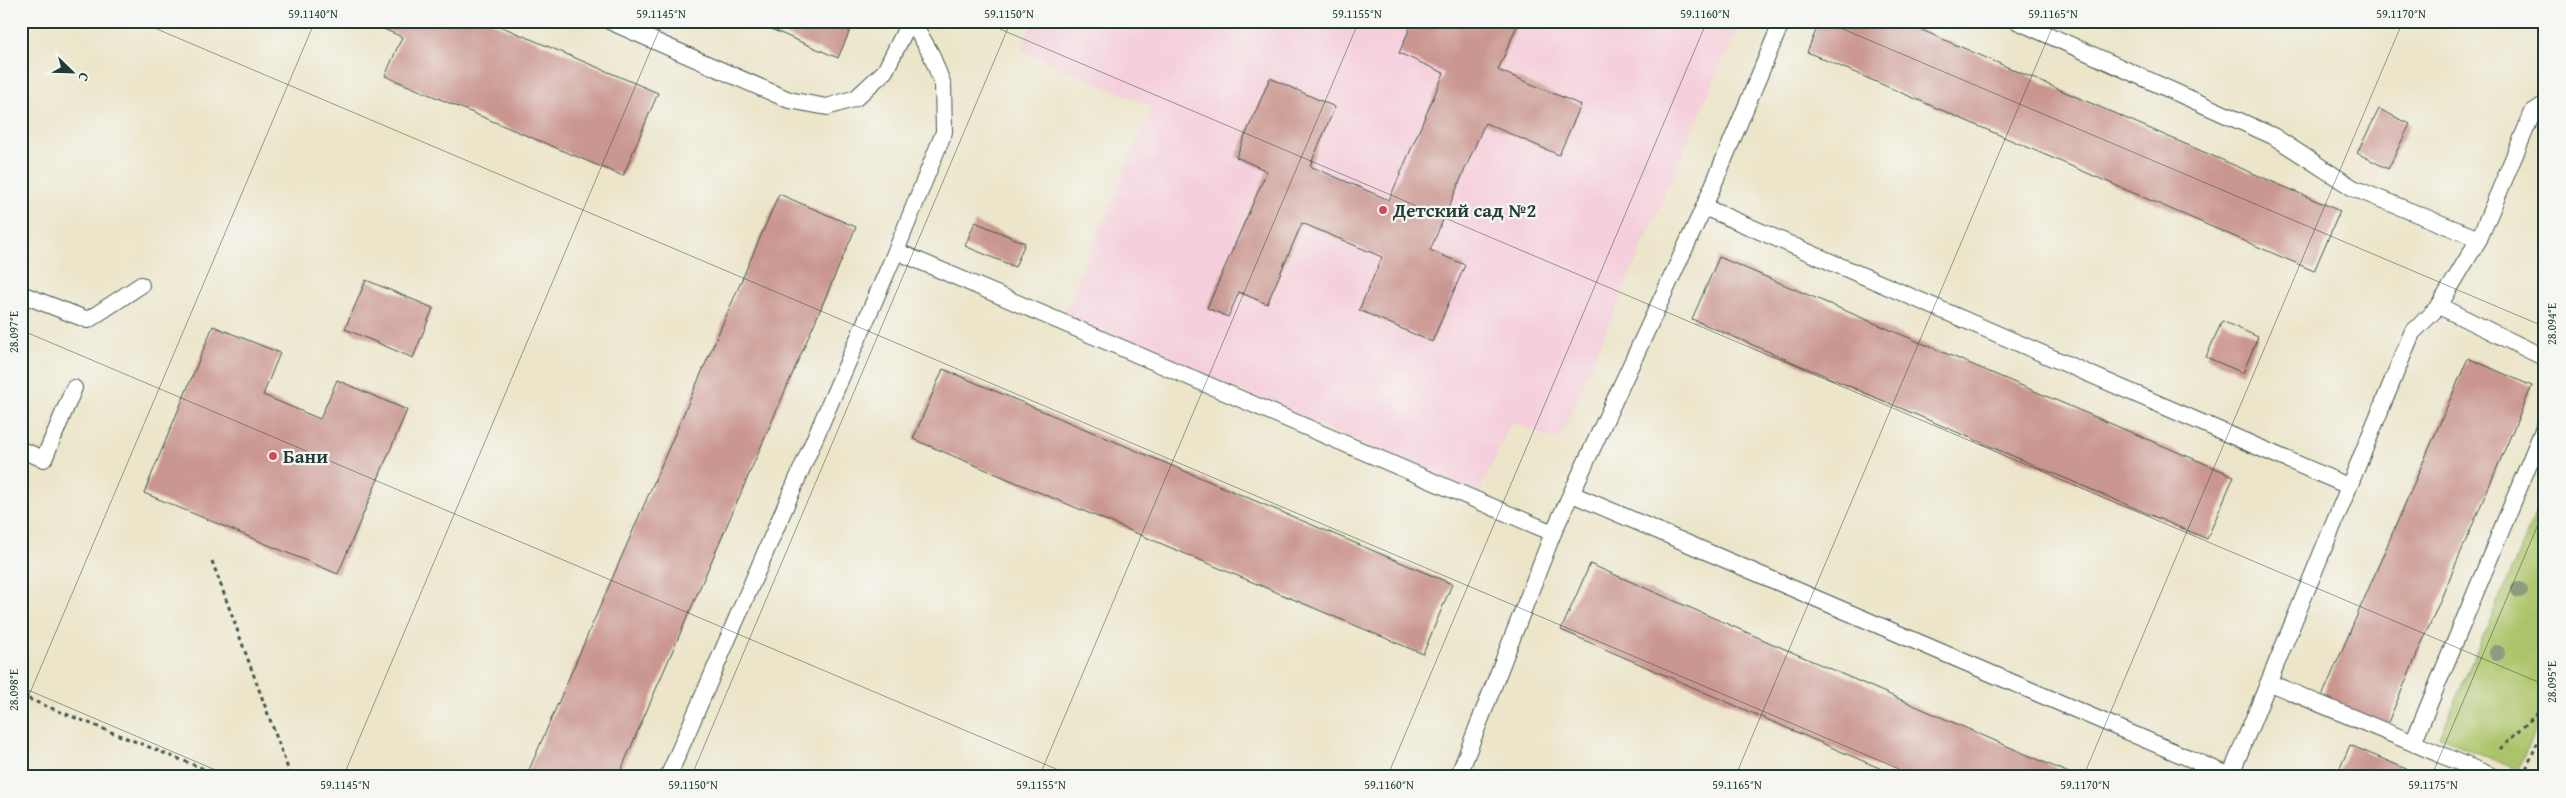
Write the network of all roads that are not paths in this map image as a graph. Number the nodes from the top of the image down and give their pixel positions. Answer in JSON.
{"nodes":[{"id":1,"x":609,"y":21,"type":"edge"},
{"id":2,"x":911,"y":21,"type":"edge"},
{"id":3,"x":1782,"y":21,"type":"edge"},
{"id":4,"x":2017,"y":21,"type":"edge"},
{"id":5,"x":2545,"y":104,"type":"edge"},
{"id":6,"x":1704,"y":207,"type":"junction"},
{"id":7,"x":2479,"y":239,"type":"junction"},
{"id":8,"x":896,"y":251,"type":"junction"},
{"id":9,"x":141,"y":285,"type":"dead end"},
{"id":10,"x":21,"y":294,"type":"edge"},
{"id":11,"x":2439,"y":306,"type":"junction"},
{"id":12,"x":2545,"y":358,"type":"edge"},
{"id":13,"x":74,"y":388,"type":"dead end"},
{"id":14,"x":2545,"y":425,"type":"edge"},
{"id":15,"x":21,"y":450,"type":"edge"},
{"id":16,"x":2348,"y":486,"type":"junction"},
{"id":17,"x":1572,"y":494,"type":"junction"},
{"id":18,"x":1553,"y":534,"type":"junction"},
{"id":19,"x":2270,"y":683,"type":"junction"},
{"id":20,"x":2413,"y":743,"type":"junction"},
{"id":21,"x":2232,"y":776,"type":"edge"},
{"id":22,"x":668,"y":777,"type":"edge"},
{"id":23,"x":1458,"y":777,"type":"edge"},
{"id":24,"x":2494,"y":777,"type":"edge"}],
"edges":[{"from":1,"to":2,"type":"lane"},
{"from":2,"to":8,"type":"lane"},
{"from":3,"to":6,"type":"lane"},
{"from":4,"to":7,"type":"lane"},
{"from":5,"to":7,"type":"lane"},
{"from":6,"to":16,"type":"lane"},
{"from":6,"to":17,"type":"lane"},
{"from":7,"to":11,"type":"lane"},
{"from":8,"to":18,"type":"lane"},
{"from":8,"to":22,"type":"lane"},
{"from":9,"to":10,"type":"lane"},
{"from":11,"to":12,"type":"lane"},
{"from":11,"to":16,"type":"lane"},
{"from":13,"to":15,"type":"lane"},
{"from":14,"to":20,"type":"lane"},
{"from":16,"to":19,"type":"lane"},
{"from":17,"to":18,"type":"lane"},
{"from":17,"to":21,"type":"lane"},
{"from":18,"to":23,"type":"lane"},
{"from":19,"to":20,"type":"lane"},
{"from":19,"to":21,"type":"lane"},
{"from":20,"to":24,"type":"lane"}]}
